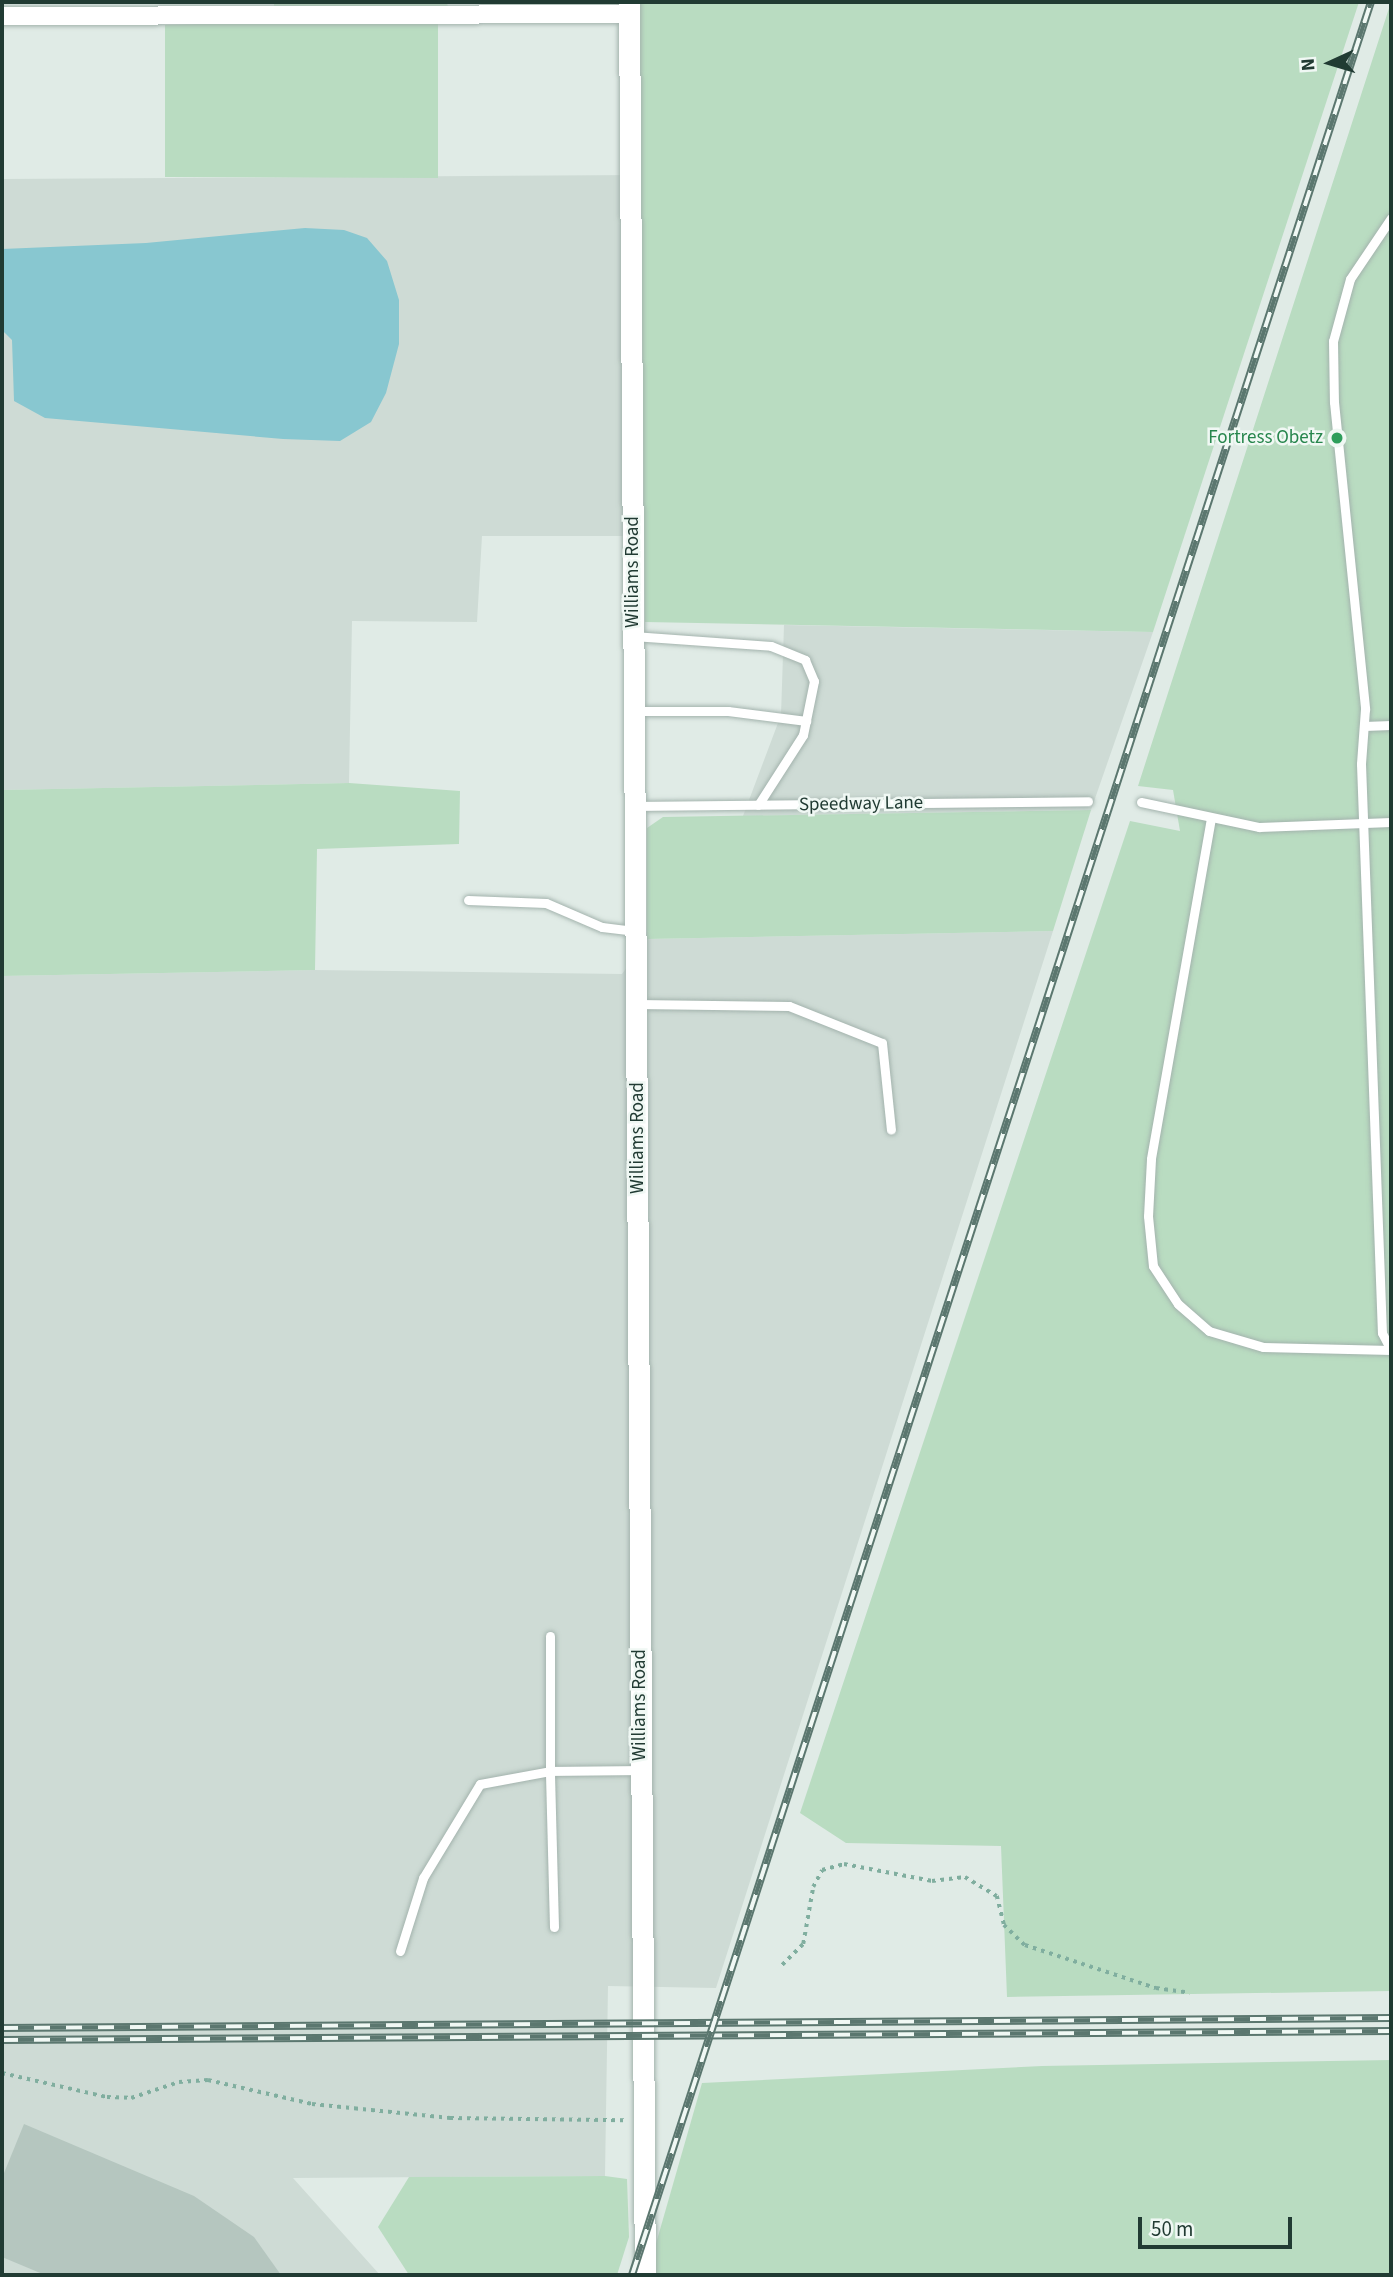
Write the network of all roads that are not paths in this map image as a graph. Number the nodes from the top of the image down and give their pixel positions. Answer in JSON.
{"nodes":[{"id":1,"x":629,"y":8,"type":"edge"},
{"id":2,"x":2,"y":16,"type":"edge"},
{"id":3,"x":1391,"y":218,"type":"edge"},
{"id":4,"x":634,"y":636,"type":"junction"},
{"id":5,"x":634,"y":711,"type":"junction"},
{"id":6,"x":806,"y":721,"type":"junction"},
{"id":7,"x":1391,"y":725,"type":"edge"},
{"id":8,"x":1364,"y":726,"type":"junction"},
{"id":9,"x":1088,"y":801,"type":"dead end"},
{"id":10,"x":1141,"y":802,"type":"dead end"},
{"id":11,"x":758,"y":805,"type":"junction"},
{"id":12,"x":634,"y":806,"type":"junction"},
{"id":13,"x":1211,"y":818,"type":"junction"},
{"id":14,"x":1391,"y":822,"type":"edge"},
{"id":15,"x":1363,"y":823,"type":"junction"},
{"id":16,"x":468,"y":900,"type":"dead end"},
{"id":17,"x":636,"y":931,"type":"junction"},
{"id":18,"x":637,"y":1004,"type":"junction"},
{"id":19,"x":891,"y":1130,"type":"dead end"},
{"id":20,"x":550,"y":1636,"type":"dead end"},
{"id":21,"x":640,"y":1770,"type":"junction"},
{"id":22,"x":550,"y":1772,"type":"junction"},
{"id":23,"x":554,"y":1927,"type":"dead end"},
{"id":24,"x":400,"y":1951,"type":"dead end"},
{"id":25,"x":645,"y":2275,"type":"edge"}],
"edges":[{"from":1,"to":2,"type":"street"},
{"from":1,"to":4,"type":"main road","name":"Williams Road"},
{"from":3,"to":8,"type":"lane"},
{"from":4,"to":5,"type":"main road","name":"Williams Road"},
{"from":4,"to":6,"type":"lane"},
{"from":5,"to":6,"type":"lane"},
{"from":5,"to":12,"type":"main road","name":"Williams Road"},
{"from":6,"to":11,"type":"lane"},
{"from":7,"to":8,"type":"lane"},
{"from":8,"to":15,"type":"lane"},
{"from":9,"to":11,"type":"lane","name":"Speedway Lane"},
{"from":10,"to":13,"type":"lane"},
{"from":11,"to":12,"type":"lane","name":"Speedway Lane"},
{"from":12,"to":17,"type":"main road","name":"Williams Road"},
{"from":13,"to":15,"type":"lane"},
{"from":13,"to":15,"type":"lane"},
{"from":14,"to":15,"type":"lane"},
{"from":16,"to":17,"type":"lane"},
{"from":17,"to":18,"type":"main road","name":"Williams Road"},
{"from":18,"to":19,"type":"lane"},
{"from":18,"to":21,"type":"main road","name":"Williams Road"},
{"from":20,"to":22,"type":"lane"},
{"from":21,"to":22,"type":"lane"},
{"from":21,"to":25,"type":"main road","name":"Williams Road"},
{"from":22,"to":23,"type":"lane"},
{"from":22,"to":24,"type":"lane"}]}
